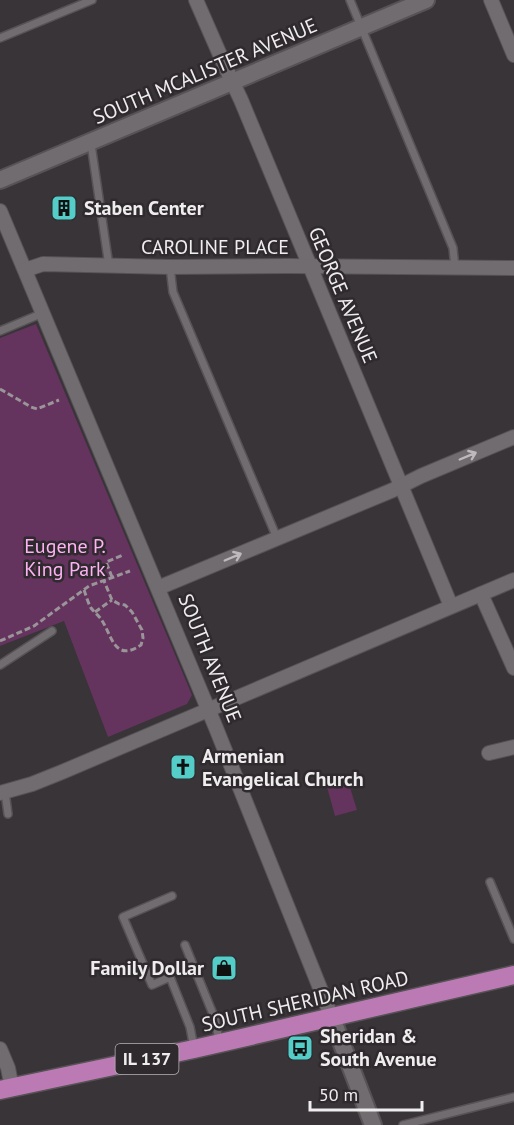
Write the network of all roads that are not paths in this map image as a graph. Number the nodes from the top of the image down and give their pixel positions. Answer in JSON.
{"nodes":[{"id":1,"x":92,"y":0,"type":"edge"},
{"id":2,"x":196,"y":0,"type":"edge"},
{"id":3,"x":350,"y":0,"type":"edge"},
{"id":4,"x":426,"y":0,"type":"edge"},
{"id":5,"x":491,"y":0,"type":"edge"},
{"id":6,"x":397,"y":6,"type":"edge"},
{"id":7,"x":361,"y":27,"type":"junction"},
{"id":8,"x":0,"y":38,"type":"edge"},
{"id":9,"x":514,"y":55,"type":"edge"},
{"id":10,"x":232,"y":82,"type":"junction"},
{"id":11,"x":91,"y":142,"type":"junction"},
{"id":12,"x":0,"y":180,"type":"edge"},
{"id":13,"x":0,"y":211,"type":"edge"},
{"id":14,"x":109,"y":266,"type":"junction"},
{"id":15,"x":310,"y":266,"type":"junction"},
{"id":16,"x":170,"y":267,"type":"junction"},
{"id":17,"x":455,"y":268,"type":"junction"},
{"id":18,"x":514,"y":268,"type":"edge"},
{"id":19,"x":25,"y":270,"type":"junction"},
{"id":20,"x":43,"y":313,"type":"junction"},
{"id":21,"x":0,"y":331,"type":"edge"},
{"id":22,"x":514,"y":437,"type":"edge"},
{"id":23,"x":400,"y":486,"type":"junction"},
{"id":24,"x":277,"y":538,"type":"junction"},
{"id":25,"x":514,"y":580,"type":"edge"},
{"id":26,"x":158,"y":588,"type":"junction"},
{"id":27,"x":481,"y":594,"type":"junction"},
{"id":28,"x":451,"y":606,"type":"junction"},
{"id":29,"x":52,"y":632,"type":"dead end"},
{"id":30,"x":0,"y":665,"type":"edge"},
{"id":31,"x":514,"y":669,"type":"edge"},
{"id":32,"x":208,"y":710,"type":"junction"},
{"id":33,"x":514,"y":747,"type":"edge"},
{"id":34,"x":489,"y":753,"type":"dead end"},
{"id":35,"x":2,"y":793,"type":"edge"},
{"id":36,"x":8,"y":814,"type":"dead end"},
{"id":37,"x":490,"y":882,"type":"dead end"},
{"id":38,"x":172,"y":896,"type":"dead end"},
{"id":39,"x":514,"y":939,"type":"edge"},
{"id":40,"x":185,"y":945,"type":"dead end"},
{"id":41,"x":514,"y":975,"type":"edge"},
{"id":42,"x":332,"y":1018,"type":"junction"},
{"id":43,"x":220,"y":1043,"type":"junction"},
{"id":44,"x":0,"y":1049,"type":"edge"},
{"id":45,"x":194,"y":1049,"type":"junction"},
{"id":46,"x":6,"y":1089,"type":"edge"},
{"id":47,"x":514,"y":1097,"type":"edge"},
{"id":48,"x":374,"y":1125,"type":"edge"},
{"id":49,"x":403,"y":1125,"type":"edge"}],
"edges":[{"from":1,"to":8,"type":"lane"},
{"from":2,"to":10,"type":"street","name":"GEORGE AVENUE"},
{"from":3,"to":7,"type":"lane"},
{"from":4,"to":6,"type":"street","name":"SOUTH MCALISTER AVENUE"},
{"from":5,"to":9,"type":"street"},
{"from":6,"to":7,"type":"street","name":"SOUTH MCALISTER AVENUE"},
{"from":7,"to":10,"type":"street","name":"SOUTH MCALISTER AVENUE"},
{"from":7,"to":17,"type":"lane"},
{"from":10,"to":11,"type":"street","name":"SOUTH MCALISTER AVENUE"},
{"from":10,"to":15,"type":"street","name":"GEORGE AVENUE"},
{"from":11,"to":12,"type":"street","name":"SOUTH MCALISTER AVENUE"},
{"from":11,"to":14,"type":"lane"},
{"from":13,"to":19,"type":"street","name":"SOUTH AVENUE"},
{"from":14,"to":16,"type":"street","name":"CAROLINE PLACE"},
{"from":14,"to":19,"type":"street","name":"CAROLINE PLACE"},
{"from":15,"to":16,"type":"street","name":"CAROLINE PLACE"},
{"from":15,"to":17,"type":"street","name":"CAROLINE PLACE"},
{"from":15,"to":23,"type":"street","name":"GEORGE AVENUE"},
{"from":16,"to":24,"type":"lane"},
{"from":17,"to":18,"type":"street","name":"CAROLINE PLACE"},
{"from":19,"to":20,"type":"street","name":"SOUTH AVENUE"},
{"from":20,"to":21,"type":"lane"},
{"from":20,"to":26,"type":"street","name":"SOUTH AVENUE"},
{"from":23,"to":22,"type":"street","one_way":true},
{"from":23,"to":24,"type":"street"},
{"from":23,"to":28,"type":"street","name":"GEORGE AVENUE"},
{"from":26,"to":24,"type":"street","one_way":true},
{"from":25,"to":27,"type":"street"},
{"from":26,"to":32,"type":"street","name":"SOUTH AVENUE"},
{"from":27,"to":28,"type":"street"},
{"from":27,"to":31,"type":"street"},
{"from":28,"to":32,"type":"street"},
{"from":29,"to":30,"type":"lane"},
{"from":32,"to":35,"type":"street"},
{"from":32,"to":42,"type":"street","name":"SOUTH AVENUE"},
{"from":33,"to":34,"type":"street"},
{"from":35,"to":36,"type":"lane"},
{"from":37,"to":39,"type":"lane"},
{"from":38,"to":45,"type":"lane"},
{"from":40,"to":43,"type":"lane"},
{"from":41,"to":42,"type":"highway","name":"SOUTH SHERIDAN ROAD","number":"IL 137"},
{"from":42,"to":43,"type":"highway","name":"SOUTH SHERIDAN ROAD","number":"IL 137"},
{"from":42,"to":48,"type":"street","name":"SOUTH AVENUE"},
{"from":43,"to":45,"type":"highway","name":"SOUTH SHERIDAN ROAD","number":"IL 137"},
{"from":44,"to":46,"type":"street"},
{"from":45,"to":46,"type":"highway","name":"SOUTH SHERIDAN ROAD","number":"IL 137"},
{"from":47,"to":49,"type":"lane"}]}
